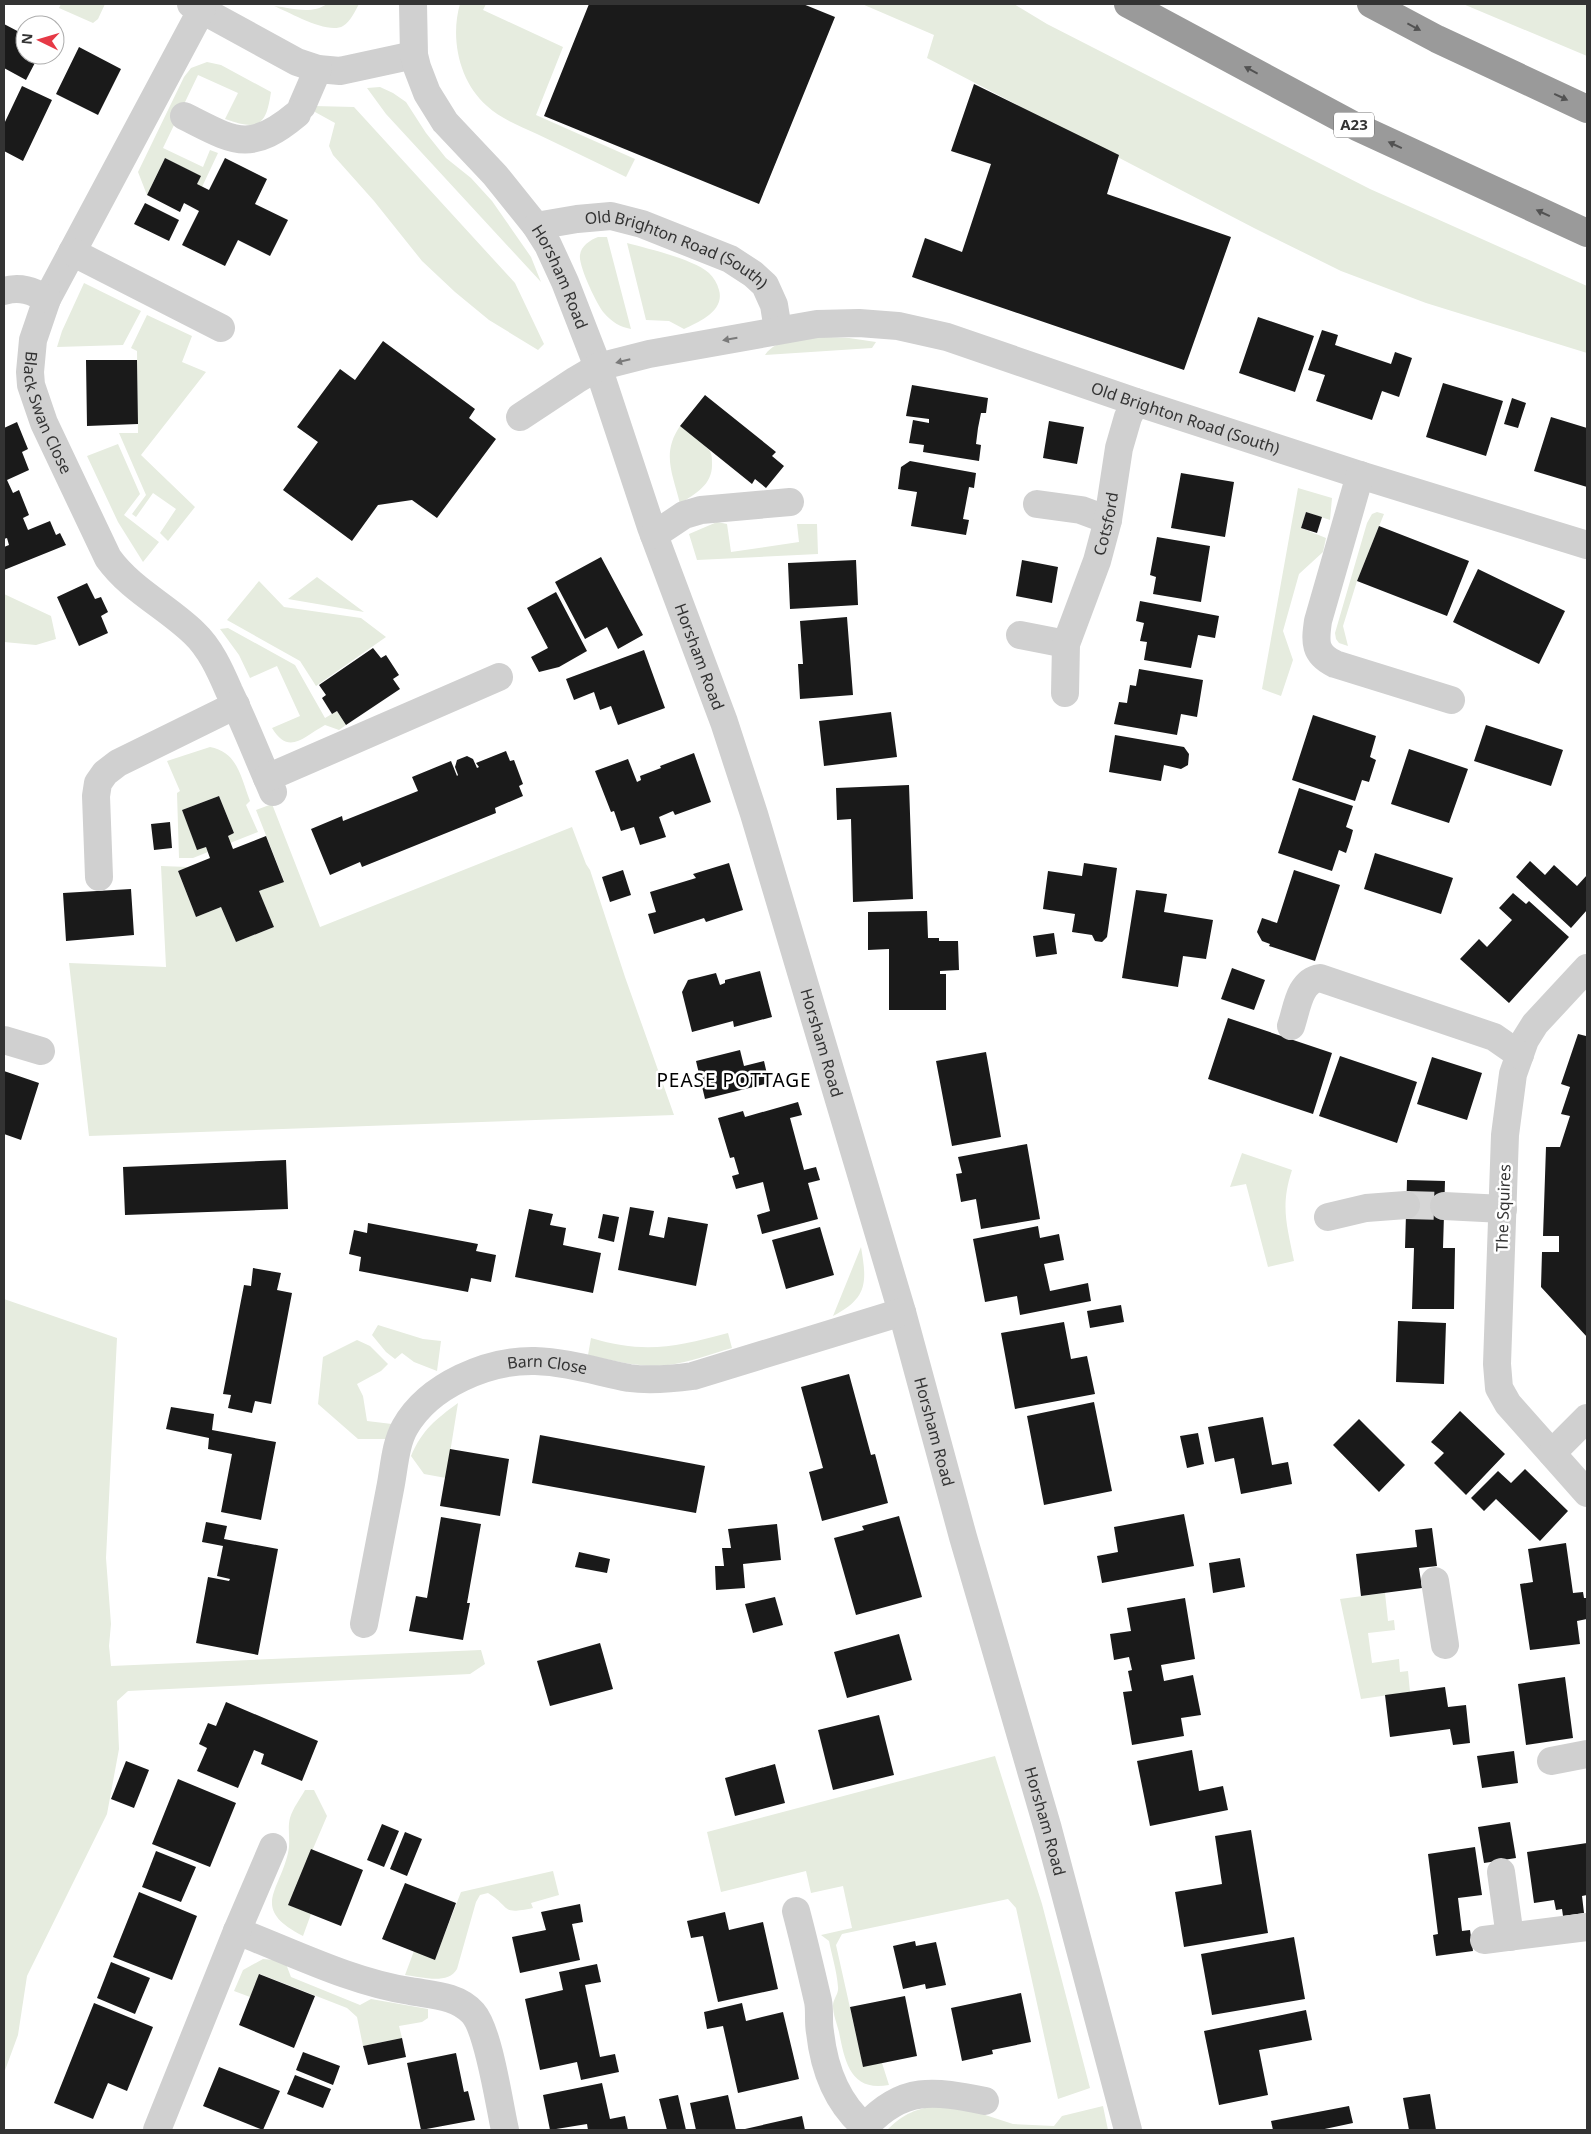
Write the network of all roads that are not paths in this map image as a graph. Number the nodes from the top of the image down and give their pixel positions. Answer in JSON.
{"nodes":[{"id":1,"x":414,"y":4,"type":"edge"},
{"id":2,"x":1128,"y":4,"type":"edge"},
{"id":3,"x":1371,"y":4,"type":"edge"},
{"id":4,"x":197,"y":6,"type":"edge"},
{"id":5,"x":414,"y":55,"type":"junction"},
{"id":6,"x":318,"y":69,"type":"junction"},
{"id":7,"x":1587,"y":109,"type":"edge"},
{"id":8,"x":184,"y":116,"type":"dead end"},
{"id":9,"x":536,"y":226,"type":"junction"},
{"id":10,"x":1587,"y":233,"type":"edge"},
{"id":11,"x":72,"y":252,"type":"junction"},
{"id":12,"x":4,"y":291,"type":"edge"},
{"id":13,"x":47,"y":299,"type":"junction"},
{"id":14,"x":221,"y":328,"type":"dead end"},
{"id":15,"x":778,"y":330,"type":"junction"},
{"id":16,"x":598,"y":367,"type":"junction"},
{"id":17,"x":1136,"y":402,"type":"junction"},
{"id":18,"x":520,"y":417,"type":"dead end"},
{"id":19,"x":1360,"y":475,"type":"junction"},
{"id":20,"x":790,"y":502,"type":"dead end"},
{"id":21,"x":1037,"y":504,"type":"dead end"},
{"id":22,"x":1108,"y":520,"type":"junction"},
{"id":23,"x":654,"y":535,"type":"junction"},
{"id":24,"x":1587,"y":545,"type":"edge"},
{"id":25,"x":1020,"y":635,"type":"dead end"},
{"id":26,"x":1066,"y":644,"type":"junction"},
{"id":27,"x":499,"y":677,"type":"dead end"},
{"id":28,"x":1065,"y":693,"type":"dead end"},
{"id":29,"x":1451,"y":700,"type":"dead end"},
{"id":30,"x":236,"y":705,"type":"junction"},
{"id":31,"x":99,"y":877,"type":"dead end"},
{"id":32,"x":1587,"y":968,"type":"edge"},
{"id":33,"x":1291,"y":1026,"type":"dead end"},
{"id":34,"x":4,"y":1040,"type":"edge"},
{"id":35,"x":41,"y":1051,"type":"dead end"},
{"id":36,"x":1520,"y":1055,"type":"junction"},
{"id":37,"x":1406,"y":1205,"type":"tunnel mouth"},
{"id":38,"x":1444,"y":1206,"type":"tunnel mouth"},
{"id":39,"x":1503,"y":1209,"type":"junction"},
{"id":40,"x":1328,"y":1217,"type":"dead end"},
{"id":41,"x":902,"y":1312,"type":"junction"},
{"id":42,"x":1587,"y":1418,"type":"edge"},
{"id":43,"x":1552,"y":1453,"type":"junction"},
{"id":44,"x":1587,"y":1493,"type":"edge"},
{"id":45,"x":1435,"y":1582,"type":"dead end"},
{"id":46,"x":364,"y":1624,"type":"dead end"},
{"id":47,"x":1445,"y":1645,"type":"dead end"},
{"id":48,"x":1587,"y":1754,"type":"edge"},
{"id":49,"x":1551,"y":1761,"type":"dead end"},
{"id":50,"x":273,"y":1846,"type":"dead end"},
{"id":51,"x":1501,"y":1872,"type":"dead end"},
{"id":52,"x":796,"y":1911,"type":"dead end"},
{"id":53,"x":1587,"y":1927,"type":"edge"},
{"id":54,"x":237,"y":1931,"type":"junction"},
{"id":55,"x":985,"y":2101,"type":"dead end"},
{"id":56,"x":864,"y":2129,"type":"edge"},
{"id":57,"x":157,"y":2130,"type":"edge"},
{"id":58,"x":505,"y":2130,"type":"edge"},
{"id":59,"x":1128,"y":2130,"type":"edge"}],
"edges":[{"from":1,"to":5,"type":"street","name":"Horsham Road"},
{"from":10,"to":2,"type":"highway","number":"A23","one_way":true},
{"from":3,"to":7,"type":"highway","one_way":true},
{"from":4,"to":6,"type":"street"},
{"from":4,"to":11,"type":"street","name":"Black Swan Close"},
{"from":5,"to":6,"type":"street"},
{"from":5,"to":9,"type":"street","name":"Horsham Road"},
{"from":6,"to":8,"type":"street"},
{"from":9,"to":15,"type":"street","name":"Old Brighton Road (South)"},
{"from":9,"to":16,"type":"street","name":"Horsham Road"},
{"from":11,"to":13,"type":"street","name":"Black Swan Close"},
{"from":11,"to":14,"type":"street"},
{"from":12,"to":13,"type":"street"},
{"from":13,"to":30,"type":"street","name":"Black Swan Close"},
{"from":15,"to":16,"type":"street","name":"Old Brighton Road (South)","one_way":true},
{"from":15,"to":17,"type":"street","name":"Old Brighton Road (South)"},
{"from":16,"to":18,"type":"street","name":"Old Brighton Road (South)"},
{"from":16,"to":23,"type":"street","name":"Horsham Road"},
{"from":17,"to":19,"type":"street","name":"Old Brighton Road (South)"},
{"from":17,"to":22,"type":"street","name":"Cotsford"},
{"from":19,"to":24,"type":"street","name":"Old Brighton Road (South)"},
{"from":19,"to":29,"type":"street"},
{"from":20,"to":23,"type":"street"},
{"from":21,"to":22,"type":"street"},
{"from":22,"to":26,"type":"street","name":"Cotsford"},
{"from":23,"to":41,"type":"street","name":"Horsham Road"},
{"from":25,"to":26,"type":"street"},
{"from":26,"to":28,"type":"street","name":"Cotsford"},
{"from":27,"to":30,"type":"street","name":"Black Swan Close"},
{"from":30,"to":31,"type":"street"},
{"from":32,"to":36,"type":"street","name":"The Squires"},
{"from":33,"to":36,"type":"street"},
{"from":34,"to":35,"type":"street"},
{"from":36,"to":39,"type":"street","name":"The Squires"},
{"from":37,"to":40,"type":"street"},
{"from":38,"to":39,"type":"street"},
{"from":39,"to":43,"type":"street","name":"The Squires"},
{"from":41,"to":46,"type":"street","name":"Barn Close"},
{"from":41,"to":59,"type":"street","name":"Horsham Road"},
{"from":42,"to":43,"type":"street"},
{"from":43,"to":44,"type":"street","name":"The Squires"},
{"from":45,"to":47,"type":"street"},
{"from":48,"to":49,"type":"street"},
{"from":50,"to":54,"type":"street"},
{"from":51,"to":53,"type":"street"},
{"from":52,"to":56,"type":"street"},
{"from":54,"to":57,"type":"street"},
{"from":54,"to":58,"type":"street"},
{"from":55,"to":56,"type":"street"}]}
